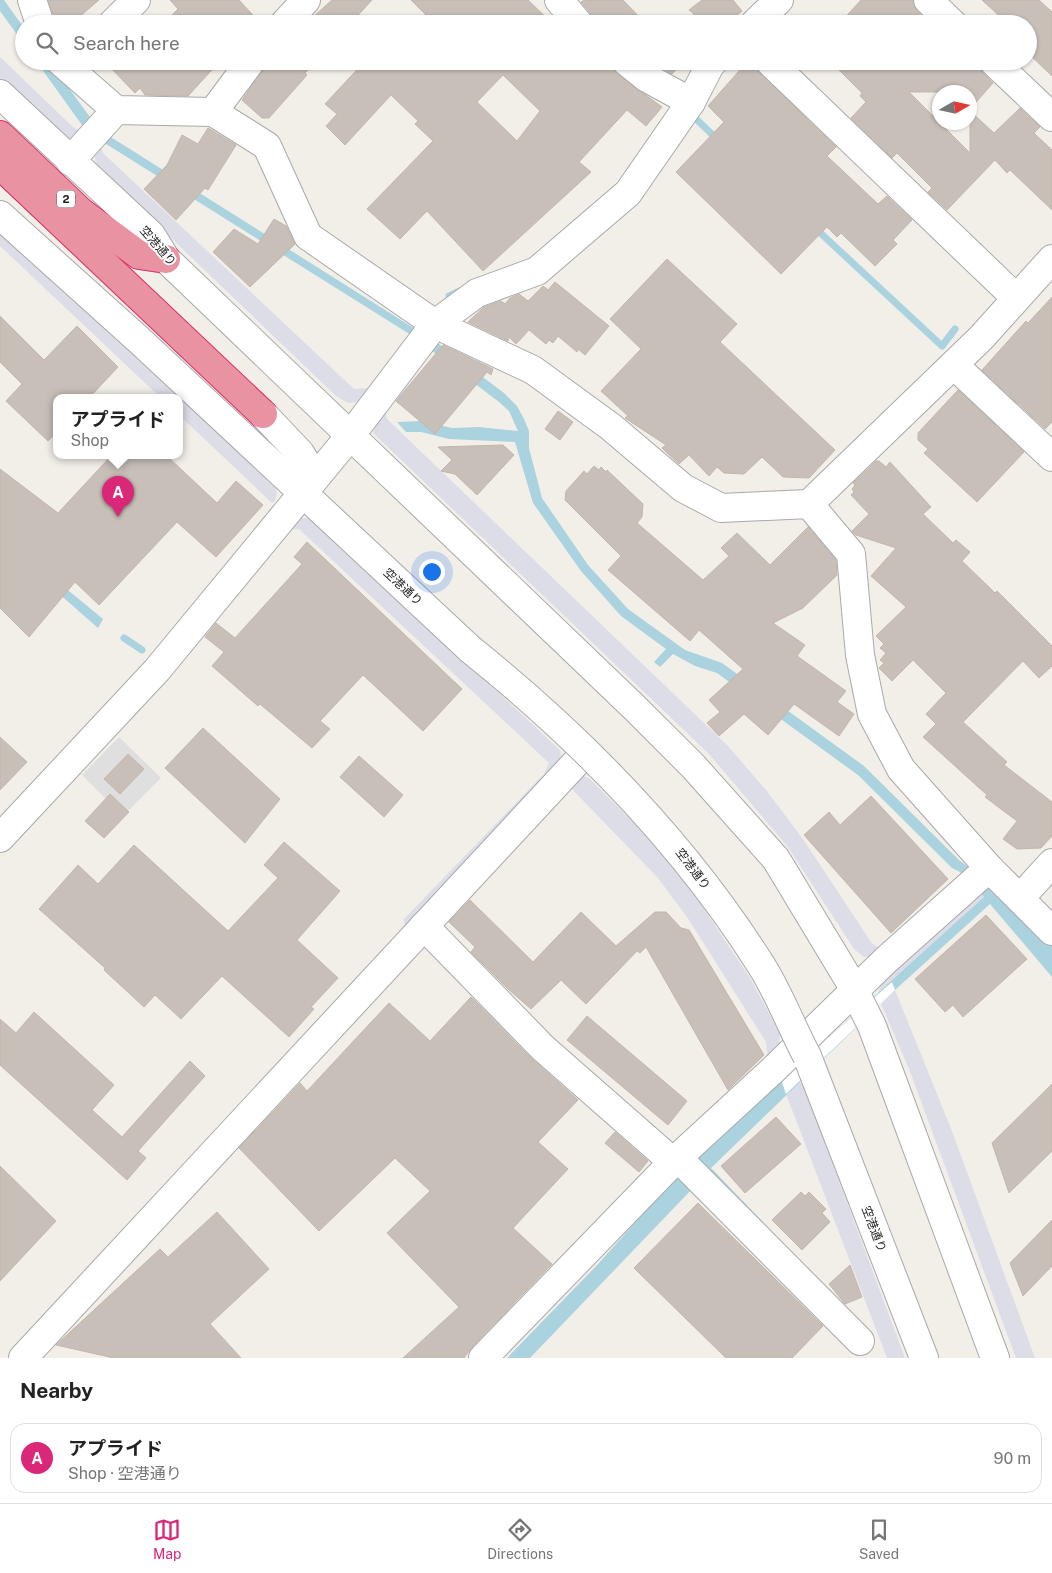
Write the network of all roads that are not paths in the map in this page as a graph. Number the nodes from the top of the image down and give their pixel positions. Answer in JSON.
{"nodes":[{"id":1,"x":32,"y":0,"type":"edge"},
{"id":2,"x":136,"y":0,"type":"edge"},
{"id":3,"x":306,"y":0,"type":"edge"},
{"id":4,"x":559,"y":0,"type":"edge"},
{"id":5,"x":779,"y":0,"type":"edge"},
{"id":6,"x":928,"y":0,"type":"edge"},
{"id":7,"x":37,"y":15,"type":"edge"},
{"id":8,"x":121,"y":15,"type":"edge"},
{"id":9,"x":292,"y":15,"type":"edge"},
{"id":10,"x":572,"y":15,"type":"edge"},
{"id":11,"x":763,"y":15,"type":"edge"},
{"id":12,"x":944,"y":15,"type":"edge"},
{"id":13,"x":71,"y":70,"type":"edge"},
{"id":14,"x":244,"y":70,"type":"edge"},
{"id":15,"x":637,"y":70,"type":"edge"},
{"id":16,"x":708,"y":70,"type":"edge"},
{"id":17,"x":778,"y":70,"type":"edge"},
{"id":18,"x":1002,"y":70,"type":"edge"},
{"id":19,"x":0,"y":94,"type":"edge"},
{"id":20,"x":692,"y":102,"type":"junction"},
{"id":21,"x":213,"y":112,"type":"junction"},
{"id":22,"x":1052,"y":117,"type":"edge"},
{"id":23,"x":103,"y":124,"type":"junction"},
{"id":24,"x":0,"y":135,"type":"edge"},
{"id":25,"x":70,"y":161,"type":"junction"},
{"id":26,"x":2,"y":167,"type":"edge"},
{"id":27,"x":0,"y":215,"type":"edge"},
{"id":28,"x":166,"y":259,"type":"junction"},
{"id":29,"x":1052,"y":259,"type":"edge"},
{"id":30,"x":1016,"y":298,"type":"junction"},
{"id":31,"x":427,"y":334,"type":"junction"},
{"id":32,"x":954,"y":365,"type":"junction"},
{"id":33,"x":263,"y":414,"type":"joint"},
{"id":34,"x":350,"y":436,"type":"junction"},
{"id":35,"x":1052,"y":458,"type":"edge"},
{"id":36,"x":303,"y":492,"type":"junction"},
{"id":37,"x":809,"y":504,"type":"junction"},
{"id":38,"x":586,"y":753,"type":"junction"},
{"id":39,"x":0,"y":838,"type":"edge"},
{"id":40,"x":1052,"y":863,"type":"edge"},
{"id":41,"x":980,"y":876,"type":"junction"},
{"id":42,"x":1020,"y":898,"type":"junction"},
{"id":43,"x":424,"y":926,"type":"junction"},
{"id":44,"x":1052,"y":931,"type":"edge"},
{"id":45,"x":855,"y":991,"type":"junction"},
{"id":46,"x":800,"y":1043,"type":"junction"},
{"id":47,"x":679,"y":1163,"type":"junction"},
{"id":48,"x":860,"y":1341,"type":"dead end"},
{"id":49,"x":23,"y":1358,"type":"edge"},
{"id":50,"x":483,"y":1358,"type":"edge"},
{"id":51,"x":924,"y":1358,"type":"edge"},
{"id":52,"x":995,"y":1358,"type":"edge"}],
"edges":[{"from":1,"to":7,"type":"street"},
{"from":2,"to":8,"type":"street"},
{"from":3,"to":9,"type":"street"},
{"from":4,"to":10,"type":"street"},
{"from":5,"to":11,"type":"street"},
{"from":6,"to":12,"type":"street"},
{"from":13,"to":23,"type":"street"},
{"from":14,"to":21,"type":"street"},
{"from":15,"to":20,"type":"street"},
{"from":16,"to":20,"type":"street"},
{"from":17,"to":30,"type":"street"},
{"from":18,"to":22,"type":"street"},
{"from":19,"to":25,"type":"street","name":"空港通り"},
{"from":20,"to":31,"type":"street"},
{"from":21,"to":23,"type":"street"},
{"from":21,"to":31,"type":"street"},
{"from":23,"to":25,"type":"street"},
{"from":24,"to":28,"type":"highway","number":"2"},
{"from":25,"to":28,"type":"street","name":"空港通り"},
{"from":26,"to":33,"type":"highway"},
{"from":27,"to":36,"type":"street","name":"空港通り"},
{"from":28,"to":34,"type":"street","name":"空港通り"},
{"from":29,"to":30,"type":"street"},
{"from":30,"to":32,"type":"street"},
{"from":31,"to":34,"type":"street"},
{"from":31,"to":37,"type":"street"},
{"from":32,"to":35,"type":"street"},
{"from":32,"to":37,"type":"street"},
{"from":33,"to":36,"type":"street"},
{"from":34,"to":36,"type":"street"},
{"from":34,"to":45,"type":"street","name":"空港通り"},
{"from":36,"to":38,"type":"street","name":"空港通り","bridge":true},
{"from":36,"to":39,"type":"street"},
{"from":37,"to":41,"type":"street"},
{"from":38,"to":43,"type":"street"},
{"from":38,"to":46,"type":"street","name":"空港通り","bridge":true},
{"from":40,"to":42,"type":"street"},
{"from":41,"to":42,"type":"street"},
{"from":41,"to":45,"type":"street"},
{"from":42,"to":44,"type":"street"},
{"from":43,"to":47,"type":"street"},
{"from":43,"to":49,"type":"street"},
{"from":45,"to":46,"type":"street"},
{"from":45,"to":52,"type":"street","name":"空港通り"},
{"from":46,"to":47,"type":"street"},
{"from":46,"to":51,"type":"street","name":"空港通り","bridge":true},
{"from":47,"to":48,"type":"street"},
{"from":47,"to":50,"type":"street"}]}
